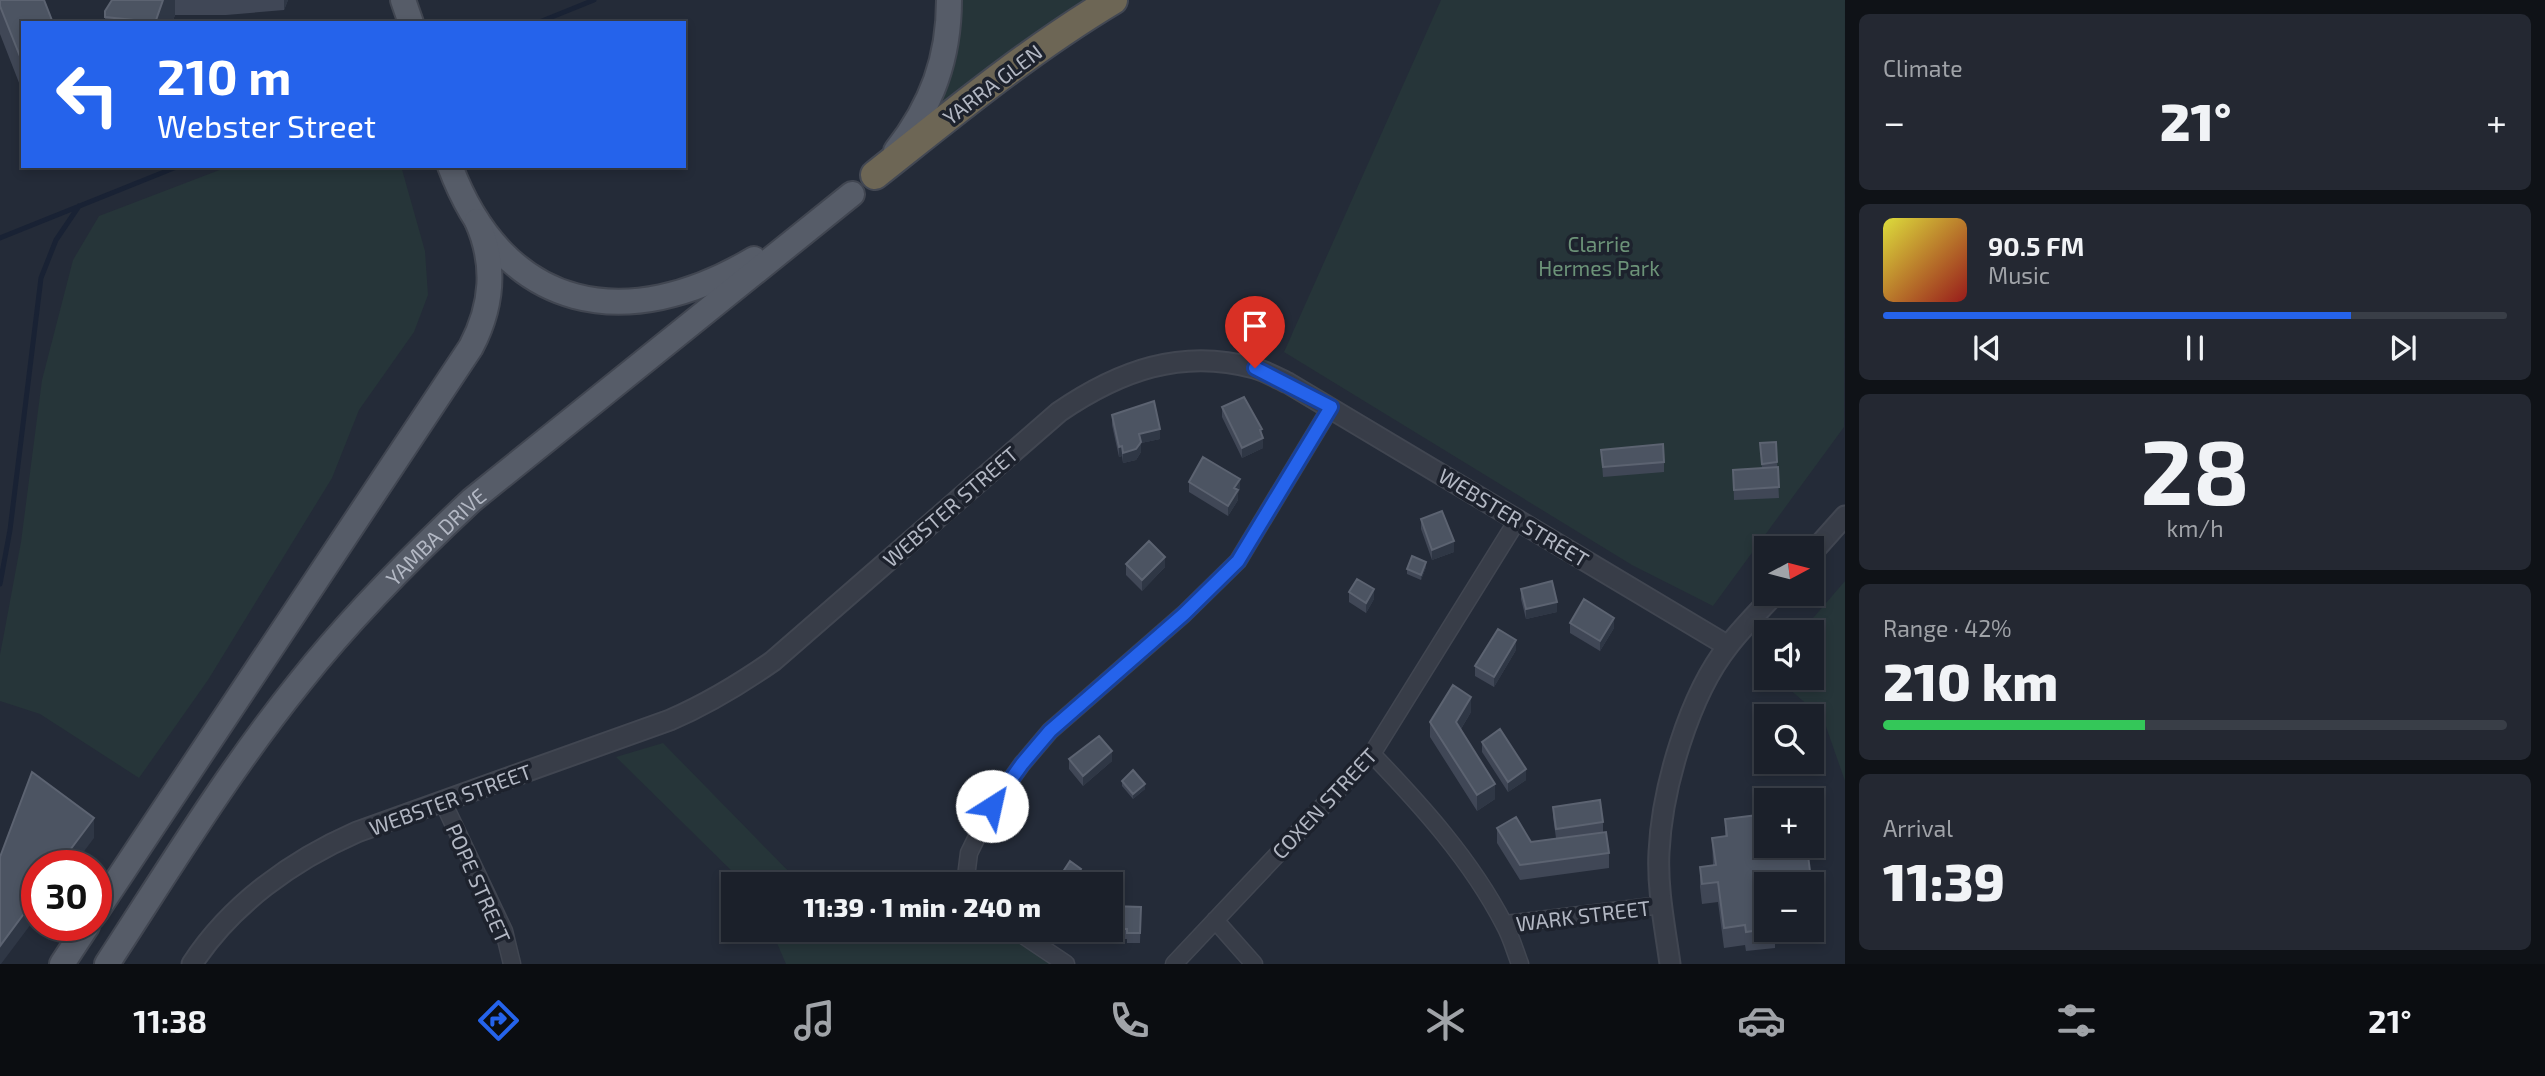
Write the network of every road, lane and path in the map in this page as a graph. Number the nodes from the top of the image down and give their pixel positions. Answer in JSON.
{"nodes":[{"id":1,"x":949,"y":0,"type":"edge"},
{"id":2,"x":1113,"y":0,"type":"edge"},
{"id":3,"x":451,"y":168,"type":"edge"},
{"id":4,"x":875,"y":175,"type":"junction"},
{"id":5,"x":852,"y":194,"type":"junction"},
{"id":6,"x":477,"y":220,"type":"junction"},
{"id":7,"x":1331,"y":407,"type":"junction"},
{"id":8,"x":1845,"y":516,"type":"edge"},
{"id":9,"x":1518,"y":519,"type":"junction"},
{"id":10,"x":1824,"y":539,"type":"edge"},
{"id":11,"x":1764,"y":606,"type":"edge"},
{"id":12,"x":1728,"y":646,"type":"junction"},
{"id":13,"x":1372,"y":754,"type":"junction"},
{"id":14,"x":443,"y":802,"type":"junction"},
{"id":15,"x":967,"y":872,"type":"edge"},
{"id":16,"x":112,"y":888,"type":"edge"},
{"id":17,"x":1662,"y":905,"type":"junction"},
{"id":18,"x":1215,"y":920,"type":"junction"},
{"id":19,"x":1505,"y":924,"type":"junction"},
{"id":20,"x":77,"y":941,"type":"edge"},
{"id":21,"x":1033,"y":942,"type":"edge"},
{"id":22,"x":62,"y":964,"type":"edge"},
{"id":23,"x":107,"y":964,"type":"edge"},
{"id":24,"x":192,"y":964,"type":"edge"},
{"id":25,"x":512,"y":964,"type":"edge"},
{"id":26,"x":1066,"y":964,"type":"edge"},
{"id":27,"x":1174,"y":964,"type":"edge"},
{"id":28,"x":1254,"y":964,"type":"edge"},
{"id":29,"x":1520,"y":964,"type":"edge"},
{"id":30,"x":1670,"y":964,"type":"edge"}],
"edges":[{"from":1,"to":4,"type":"main road"},
{"from":2,"to":4,"type":"highway","name":"YARRA GLEN"},
{"from":3,"to":6,"type":"main road"},
{"from":4,"to":5,"type":"main road"},
{"from":5,"to":6,"type":"main road"},
{"from":5,"to":23,"type":"main road","name":"YAMBA DRIVE"},
{"from":6,"to":16,"type":"main road"},
{"from":7,"to":9,"type":"street","name":"WEBSTER STREET"},
{"from":7,"to":14,"type":"street","name":"WEBSTER STREET"},
{"from":7,"to":15,"type":"street"},
{"from":8,"to":10,"type":"street"},
{"from":9,"to":12,"type":"street","name":"WEBSTER STREET"},
{"from":9,"to":13,"type":"street","name":"COXEN STREET"},
{"from":11,"to":12,"type":"street"},
{"from":12,"to":17,"type":"street"},
{"from":13,"to":18,"type":"street","name":"COXEN STREET"},
{"from":13,"to":19,"type":"street"},
{"from":14,"to":24,"type":"street","name":"WEBSTER STREET"},
{"from":14,"to":25,"type":"street","name":"POPE STREET"},
{"from":17,"to":19,"type":"street","name":"WARK STREET"},
{"from":17,"to":30,"type":"street"},
{"from":18,"to":27,"type":"street","name":"COXEN STREET"},
{"from":18,"to":28,"type":"street"},
{"from":19,"to":29,"type":"street"},
{"from":20,"to":22,"type":"main road"},
{"from":21,"to":26,"type":"street"}]}
